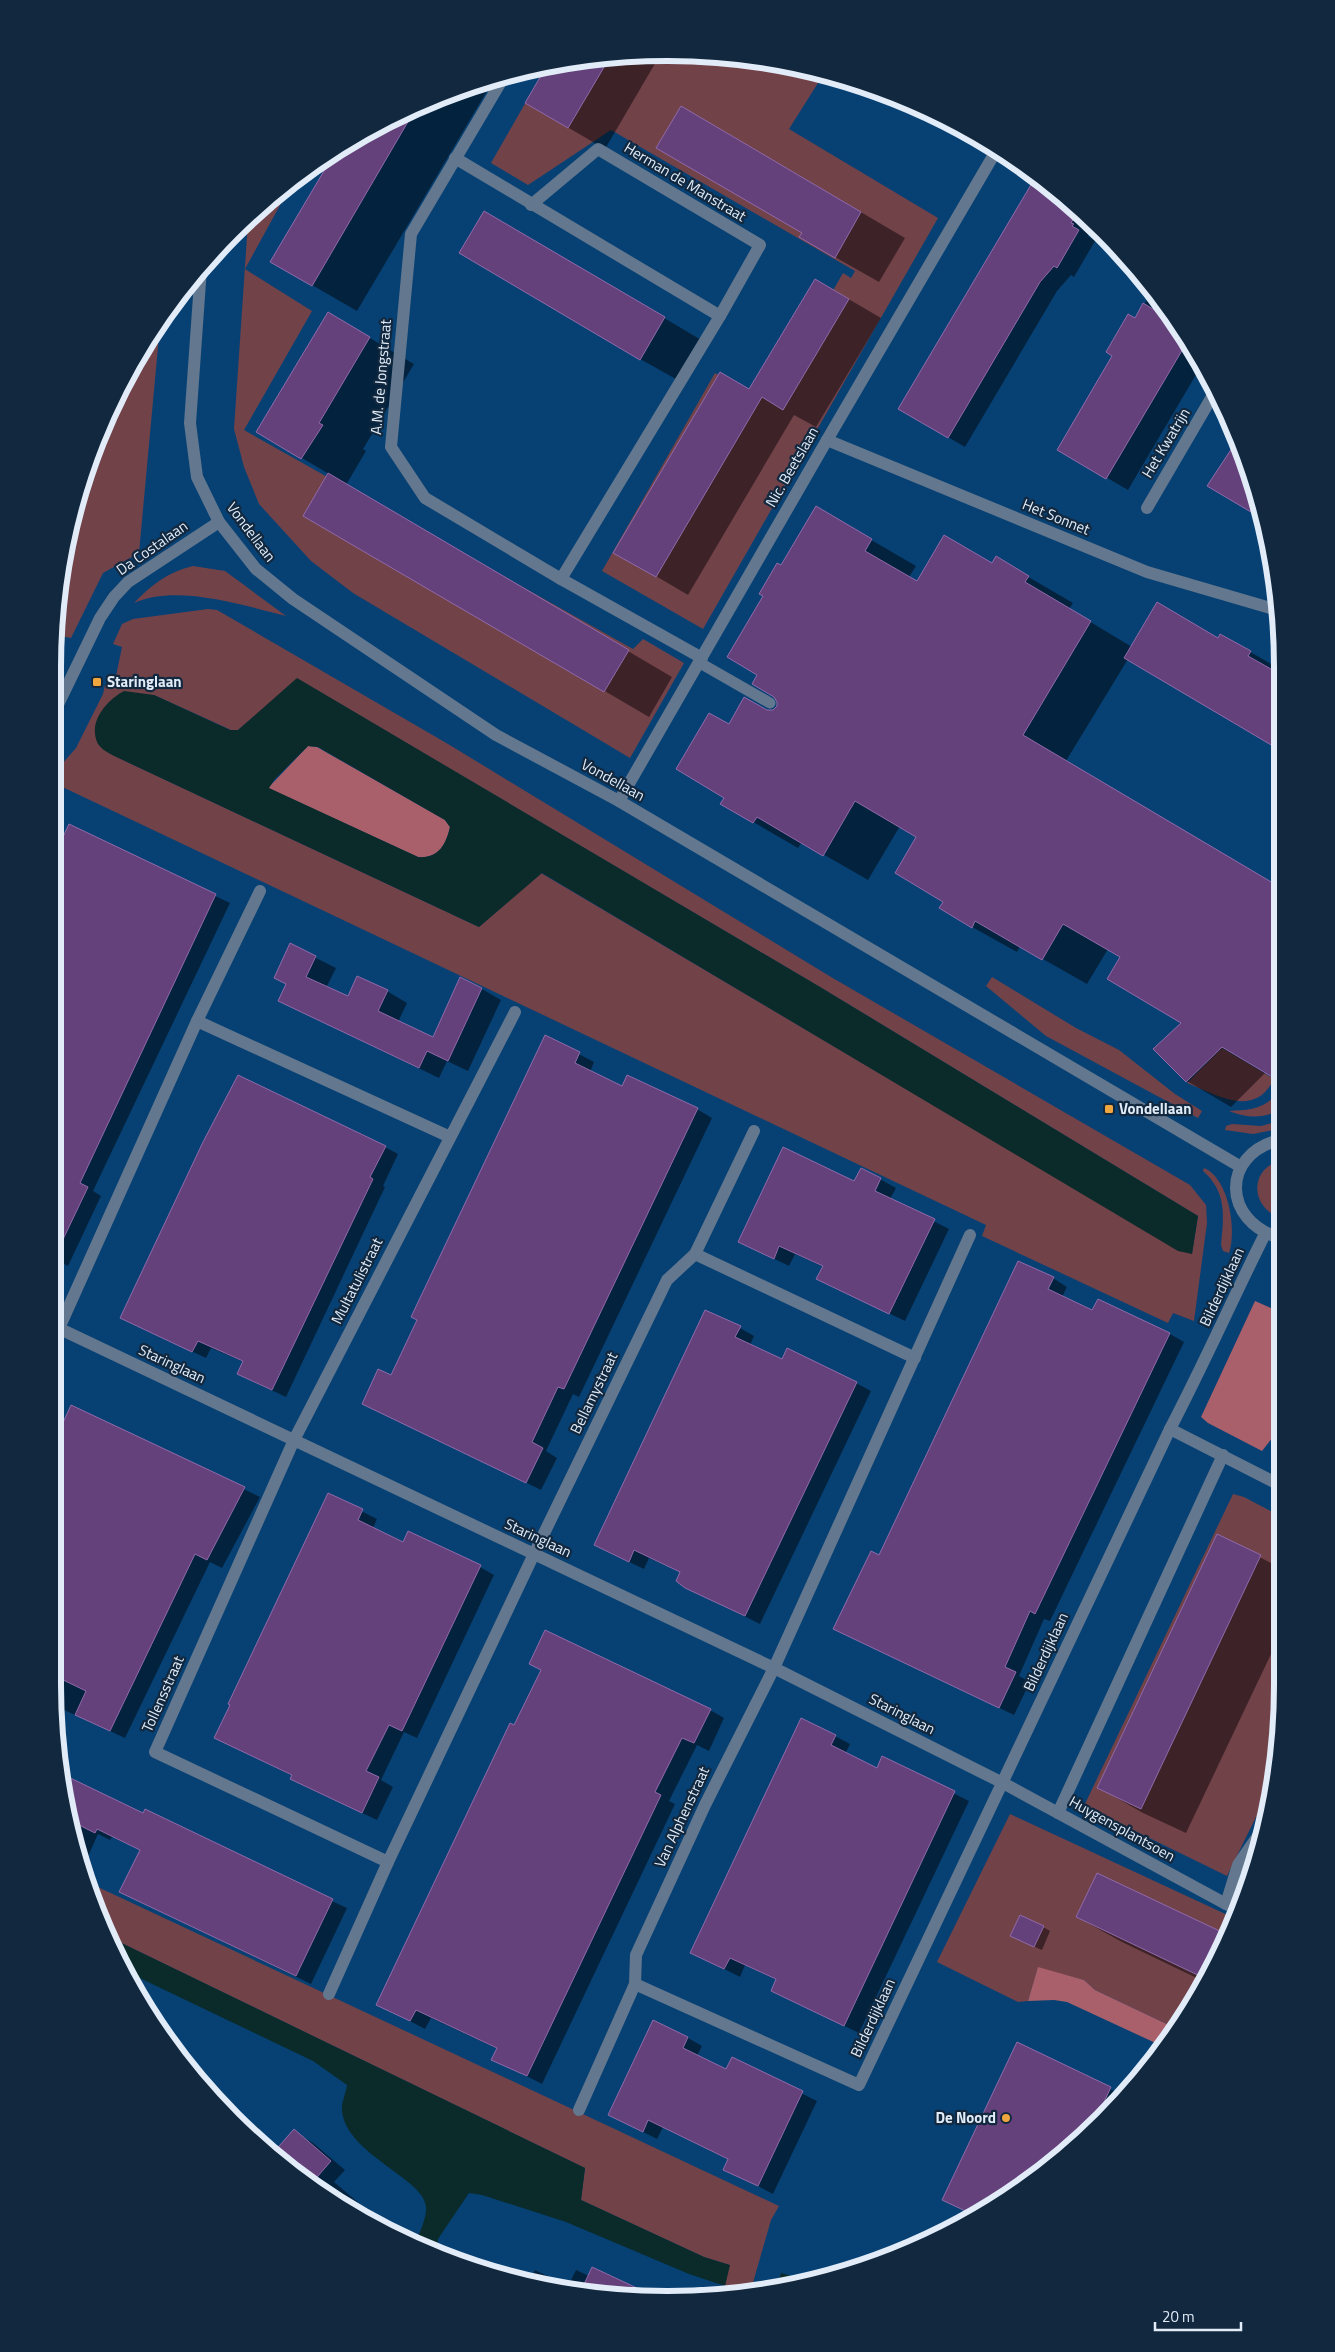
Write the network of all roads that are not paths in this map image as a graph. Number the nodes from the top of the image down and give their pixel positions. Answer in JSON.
{"nodes":[{"id":1,"x":498,"y":86,"type":"edge"},
{"id":2,"x":993,"y":156,"type":"edge"},
{"id":3,"x":455,"y":158,"type":"junction"},
{"id":4,"x":532,"y":205,"type":"junction"},
{"id":5,"x":200,"y":282,"type":"edge"},
{"id":6,"x":720,"y":316,"type":"junction"},
{"id":7,"x":1211,"y":399,"type":"edge"},
{"id":8,"x":827,"y":440,"type":"junction"},
{"id":9,"x":1147,"y":508,"type":"dead end"},
{"id":10,"x":219,"y":522,"type":"junction"},
{"id":11,"x":560,"y":579,"type":"junction"},
{"id":12,"x":1271,"y":608,"type":"edge"},
{"id":13,"x":701,"y":661,"type":"junction"},
{"id":14,"x":61,"y":699,"type":"edge"},
{"id":15,"x":770,"y":703,"type":"dead end"},
{"id":16,"x":619,"y":801,"type":"junction"},
{"id":17,"x":260,"y":891,"type":"dead end"},
{"id":18,"x":515,"y":1012,"type":"dead end"},
{"id":19,"x":197,"y":1021,"type":"junction"},
{"id":20,"x":754,"y":1131,"type":"dead end"},
{"id":21,"x":450,"y":1138,"type":"junction"},
{"id":22,"x":1274,"y":1141,"type":"edge"},
{"id":23,"x":1241,"y":1167,"type":"junction"},
{"id":24,"x":1265,"y":1234,"type":"junction"},
{"id":25,"x":970,"y":1235,"type":"dead end"},
{"id":26,"x":1274,"y":1236,"type":"edge"},
{"id":27,"x":695,"y":1254,"type":"junction"},
{"id":28,"x":61,"y":1321,"type":"edge"},
{"id":29,"x":61,"y":1332,"type":"edge"},
{"id":30,"x":915,"y":1358,"type":"junction"},
{"id":31,"x":1170,"y":1429,"type":"junction"},
{"id":32,"x":294,"y":1440,"type":"junction"},
{"id":33,"x":1223,"y":1456,"type":"junction"},
{"id":34,"x":1274,"y":1482,"type":"edge"},
{"id":35,"x":534,"y":1554,"type":"junction"},
{"id":36,"x":774,"y":1668,"type":"junction"},
{"id":37,"x":1003,"y":1783,"type":"junction"},
{"id":38,"x":1058,"y":1813,"type":"junction"},
{"id":39,"x":1252,"y":1845,"type":"edge"},
{"id":40,"x":388,"y":1862,"type":"junction"},
{"id":41,"x":1226,"y":1904,"type":"junction"},
{"id":42,"x":1232,"y":1907,"type":"edge"},
{"id":43,"x":635,"y":1984,"type":"junction"},
{"id":44,"x":329,"y":1994,"type":"dead end"},
{"id":45,"x":579,"y":2110,"type":"dead end"}],
"edges":[{"from":1,"to":3,"type":"street","name":"A.M. de Jongstraat"},
{"from":2,"to":8,"type":"street","name":"Nic. Beetslaan"},
{"from":3,"to":4,"type":"street"},
{"from":3,"to":11,"type":"street","name":"A.M. de Jongstraat"},
{"from":4,"to":6,"type":"street"},
{"from":4,"to":6,"type":"street","name":"Herman de Manstraat"},
{"from":5,"to":10,"type":"street","name":"Vondellaan"},
{"from":6,"to":11,"type":"street","name":"Herman de Manstraat"},
{"from":7,"to":9,"type":"street","name":"Het Kwatrijn"},
{"from":8,"to":12,"type":"street","name":"Het Sonnet"},
{"from":8,"to":13,"type":"street","name":"Nic. Beetslaan"},
{"from":10,"to":14,"type":"street","name":"Da Costalaan"},
{"from":10,"to":16,"type":"street","name":"Vondellaan"},
{"from":11,"to":13,"type":"street","name":"A.M. de Jongstraat"},
{"from":13,"to":15,"type":"lane"},
{"from":13,"to":16,"type":"street","name":"Nic. Beetslaan"},
{"from":16,"to":23,"type":"street","name":"Vondellaan"},
{"from":17,"to":19,"type":"street"},
{"from":18,"to":21,"type":"street","name":"Multatulistraat"},
{"from":19,"to":21,"type":"street"},
{"from":19,"to":28,"type":"street"},
{"from":20,"to":27,"type":"street","name":"Bellamystraat"},
{"from":21,"to":32,"type":"street","name":"Multatulistraat"},
{"from":22,"to":23,"type":"street"},
{"from":23,"to":24,"type":"street"},
{"from":24,"to":26,"type":"street"},
{"from":24,"to":31,"type":"street","name":"Bilderdijklaan"},
{"from":25,"to":30,"type":"street"},
{"from":27,"to":30,"type":"street"},
{"from":27,"to":35,"type":"street","name":"Bellamystraat"},
{"from":29,"to":32,"type":"street","name":"Staringlaan"},
{"from":30,"to":36,"type":"street"},
{"from":31,"to":33,"type":"street"},
{"from":31,"to":37,"type":"street","name":"Bilderdijklaan"},
{"from":32,"to":35,"type":"street","name":"Staringlaan"},
{"from":32,"to":40,"type":"street","name":"Tollensstraat"},
{"from":33,"to":34,"type":"street"},
{"from":33,"to":38,"type":"street"},
{"from":35,"to":36,"type":"street","name":"Staringlaan"},
{"from":35,"to":40,"type":"street"},
{"from":36,"to":37,"type":"street","name":"Staringlaan"},
{"from":36,"to":43,"type":"street","name":"Van Alphenstraat"},
{"from":37,"to":38,"type":"street","name":"Huygensplantsoen"},
{"from":37,"to":43,"type":"street","name":"Bilderdijklaan"},
{"from":38,"to":41,"type":"street","name":"Huygensplantsoen"},
{"from":39,"to":41,"type":"street"},
{"from":40,"to":44,"type":"street"},
{"from":41,"to":42,"type":"street","name":"Huygensplantsoen"},
{"from":43,"to":45,"type":"street","name":"Van Alphenstraat"}]}
